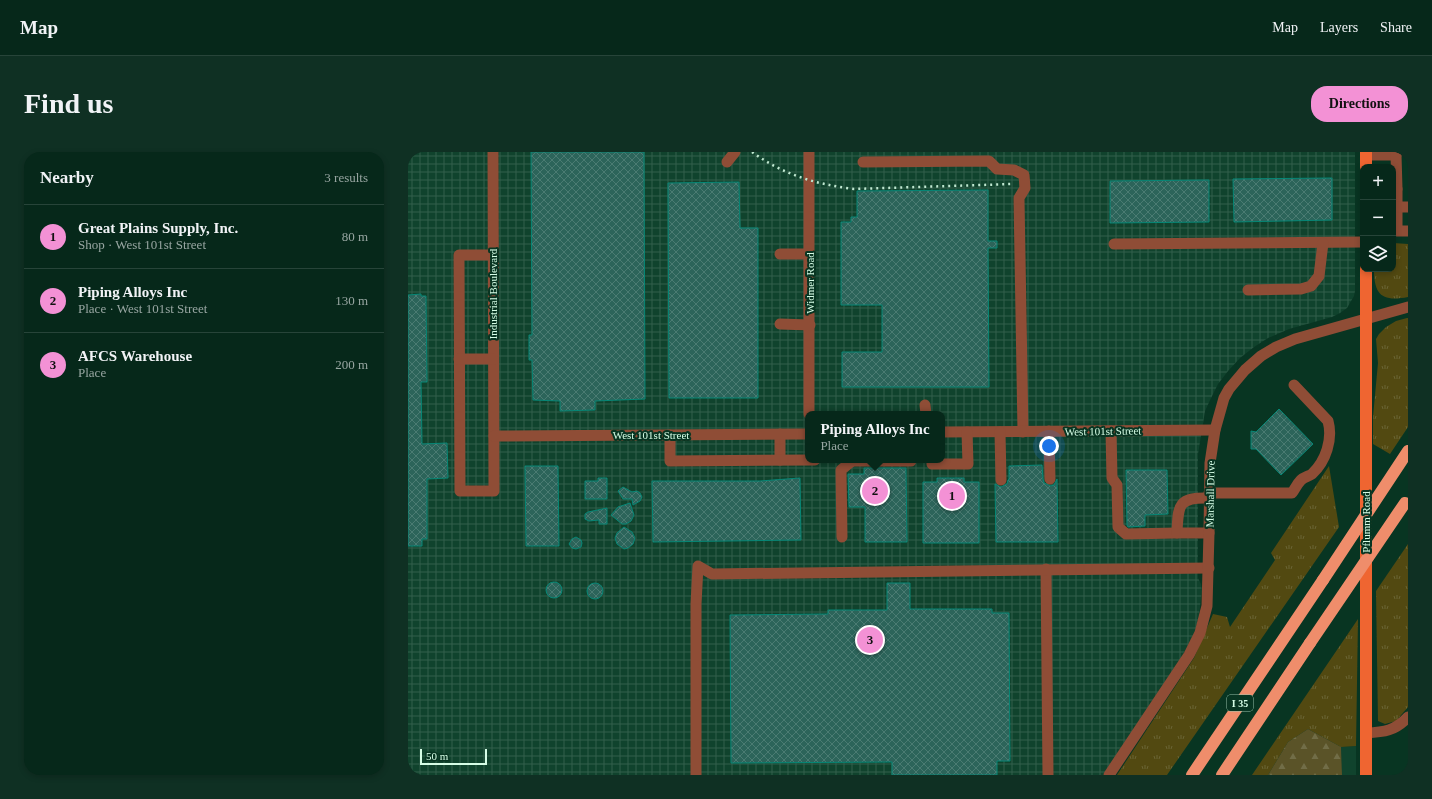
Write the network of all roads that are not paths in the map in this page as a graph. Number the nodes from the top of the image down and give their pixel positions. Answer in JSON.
{"nodes":[{"id":1,"x":493,"y":152,"type":"edge"},
{"id":2,"x":735,"y":152,"type":"edge"},
{"id":3,"x":809,"y":152,"type":"edge"},
{"id":4,"x":1396,"y":154,"type":"edge"},
{"id":5,"x":993,"y":156,"type":"edge"},
{"id":6,"x":1366,"y":158,"type":"edge"},
{"id":7,"x":727,"y":162,"type":"dead end"},
{"id":8,"x":863,"y":162,"type":"dead end"},
{"id":9,"x":1396,"y":164,"type":"edge"},
{"id":10,"x":1396,"y":192,"type":"edge"},
{"id":11,"x":1402,"y":207,"type":"edge"},
{"id":12,"x":1408,"y":231,"type":"edge"},
{"id":13,"x":1360,"y":242,"type":"edge"},
{"id":14,"x":1323,"y":243,"type":"junction"},
{"id":15,"x":1114,"y":244,"type":"dead end"},
{"id":16,"x":780,"y":254,"type":"dead end"},
{"id":17,"x":810,"y":254,"type":"junction"},
{"id":18,"x":493,"y":255,"type":"junction"},
{"id":19,"x":1366,"y":272,"type":"edge"},
{"id":20,"x":1248,"y":290,"type":"dead end"},
{"id":21,"x":1408,"y":307,"type":"edge"},
{"id":22,"x":1366,"y":319,"type":"junction"},
{"id":23,"x":780,"y":324,"type":"dead end"},
{"id":24,"x":810,"y":325,"type":"junction"},
{"id":25,"x":459,"y":359,"type":"junction"},
{"id":26,"x":493,"y":359,"type":"junction"},
{"id":27,"x":1294,"y":385,"type":"dead end"},
{"id":28,"x":809,"y":411,"type":"edge"},
{"id":29,"x":1215,"y":430,"type":"junction"},
{"id":30,"x":1111,"y":431,"type":"junction"},
{"id":31,"x":945,"y":432,"type":"edge"},
{"id":32,"x":968,"y":432,"type":"junction"},
{"id":33,"x":1000,"y":432,"type":"junction"},
{"id":34,"x":1023,"y":432,"type":"junction"},
{"id":35,"x":1049,"y":432,"type":"junction"},
{"id":36,"x":780,"y":434,"type":"junction"},
{"id":37,"x":805,"y":434,"type":"edge"},
{"id":38,"x":670,"y":435,"type":"junction"},
{"id":39,"x":494,"y":436,"type":"junction"},
{"id":40,"x":1408,"y":451,"type":"edge"},
{"id":41,"x":780,"y":460,"type":"junction"},
{"id":42,"x":805,"y":460,"type":"edge"},
{"id":43,"x":850,"y":463,"type":"edge"},
{"id":44,"x":932,"y":463,"type":"edge"},
{"id":45,"x":1001,"y":480,"type":"dead end"},
{"id":46,"x":1050,"y":480,"type":"dead end"},
{"id":47,"x":1209,"y":496,"type":"junction"},
{"id":48,"x":1406,"y":500,"type":"edge"},
{"id":49,"x":1177,"y":533,"type":"junction"},
{"id":50,"x":1210,"y":533,"type":"junction"},
{"id":51,"x":842,"y":537,"type":"dead end"},
{"id":52,"x":1209,"y":568,"type":"junction"},
{"id":53,"x":1046,"y":569,"type":"junction"},
{"id":54,"x":1408,"y":717,"type":"edge"},
{"id":55,"x":1366,"y":733,"type":"junction"},
{"id":56,"x":696,"y":775,"type":"edge"},
{"id":57,"x":1048,"y":775,"type":"edge"},
{"id":58,"x":1109,"y":775,"type":"edge"},
{"id":59,"x":1192,"y":775,"type":"edge"},
{"id":60,"x":1223,"y":775,"type":"edge"},
{"id":61,"x":1366,"y":775,"type":"edge"}],
"edges":[{"from":1,"to":18,"type":"street","name":"Industrial Boulevard"},
{"from":2,"to":7,"type":"street"},
{"from":3,"to":17,"type":"street","name":"Widmer Road"},
{"from":4,"to":6,"type":"street"},
{"from":4,"to":9,"type":"street"},
{"from":5,"to":8,"type":"street"},
{"from":5,"to":34,"type":"street"},
{"from":10,"to":11,"type":"street"},
{"from":11,"to":12,"type":"street"},
{"from":13,"to":14,"type":"street"},
{"from":14,"to":15,"type":"street"},
{"from":14,"to":20,"type":"street"},
{"from":16,"to":17,"type":"street"},
{"from":17,"to":24,"type":"street","name":"Widmer Road"},
{"from":18,"to":25,"type":"street"},
{"from":18,"to":26,"type":"street","name":"Industrial Boulevard"},
{"from":19,"to":22,"type":"main road","name":"Pflumm Road"},
{"from":21,"to":22,"type":"street","name":"Marshall Drive"},
{"from":22,"to":29,"type":"street","name":"Marshall Drive"},
{"from":22,"to":55,"type":"main road","name":"Pflumm Road"},
{"from":23,"to":24,"type":"street"},
{"from":24,"to":28,"type":"street","name":"Widmer Road"},
{"from":25,"to":26,"type":"street"},
{"from":25,"to":39,"type":"street","name":"Industrial Boulevard"},
{"from":26,"to":39,"type":"street","name":"Industrial Boulevard"},
{"from":27,"to":47,"type":"street"},
{"from":29,"to":30,"type":"street","name":"West 101st Street"},
{"from":29,"to":47,"type":"street","name":"Marshall Drive"},
{"from":30,"to":35,"type":"street","name":"West 101st Street"},
{"from":30,"to":49,"type":"street"},
{"from":31,"to":32,"type":"street","name":"West 101st Street"},
{"from":32,"to":33,"type":"street","name":"West 101st Street"},
{"from":32,"to":44,"type":"street"},
{"from":33,"to":34,"type":"street","name":"West 101st Street"},
{"from":33,"to":45,"type":"street"},
{"from":34,"to":35,"type":"street","name":"West 101st Street"},
{"from":35,"to":46,"type":"street"},
{"from":36,"to":37,"type":"street","name":"West 101st Street"},
{"from":36,"to":38,"type":"street","name":"West 101st Street"},
{"from":36,"to":41,"type":"street"},
{"from":38,"to":39,"type":"street","name":"West 101st Street"},
{"from":38,"to":41,"type":"street"},
{"from":40,"to":59,"type":"highway","number":"I 35","bridge":true},
{"from":41,"to":42,"type":"street"},
{"from":43,"to":51,"type":"street"},
{"from":47,"to":49,"type":"street"},
{"from":47,"to":50,"type":"street","name":"Marshall Drive"},
{"from":48,"to":60,"type":"highway","number":"I 35","bridge":true},
{"from":49,"to":50,"type":"street"},
{"from":50,"to":52,"type":"street","name":"Marshall Drive"},
{"from":52,"to":53,"type":"street"},
{"from":52,"to":58,"type":"street","name":"Marshall Drive"},
{"from":53,"to":56,"type":"street"},
{"from":53,"to":57,"type":"street"},
{"from":54,"to":55,"type":"street"},
{"from":55,"to":61,"type":"main road","name":"Pflumm Road"}]}
